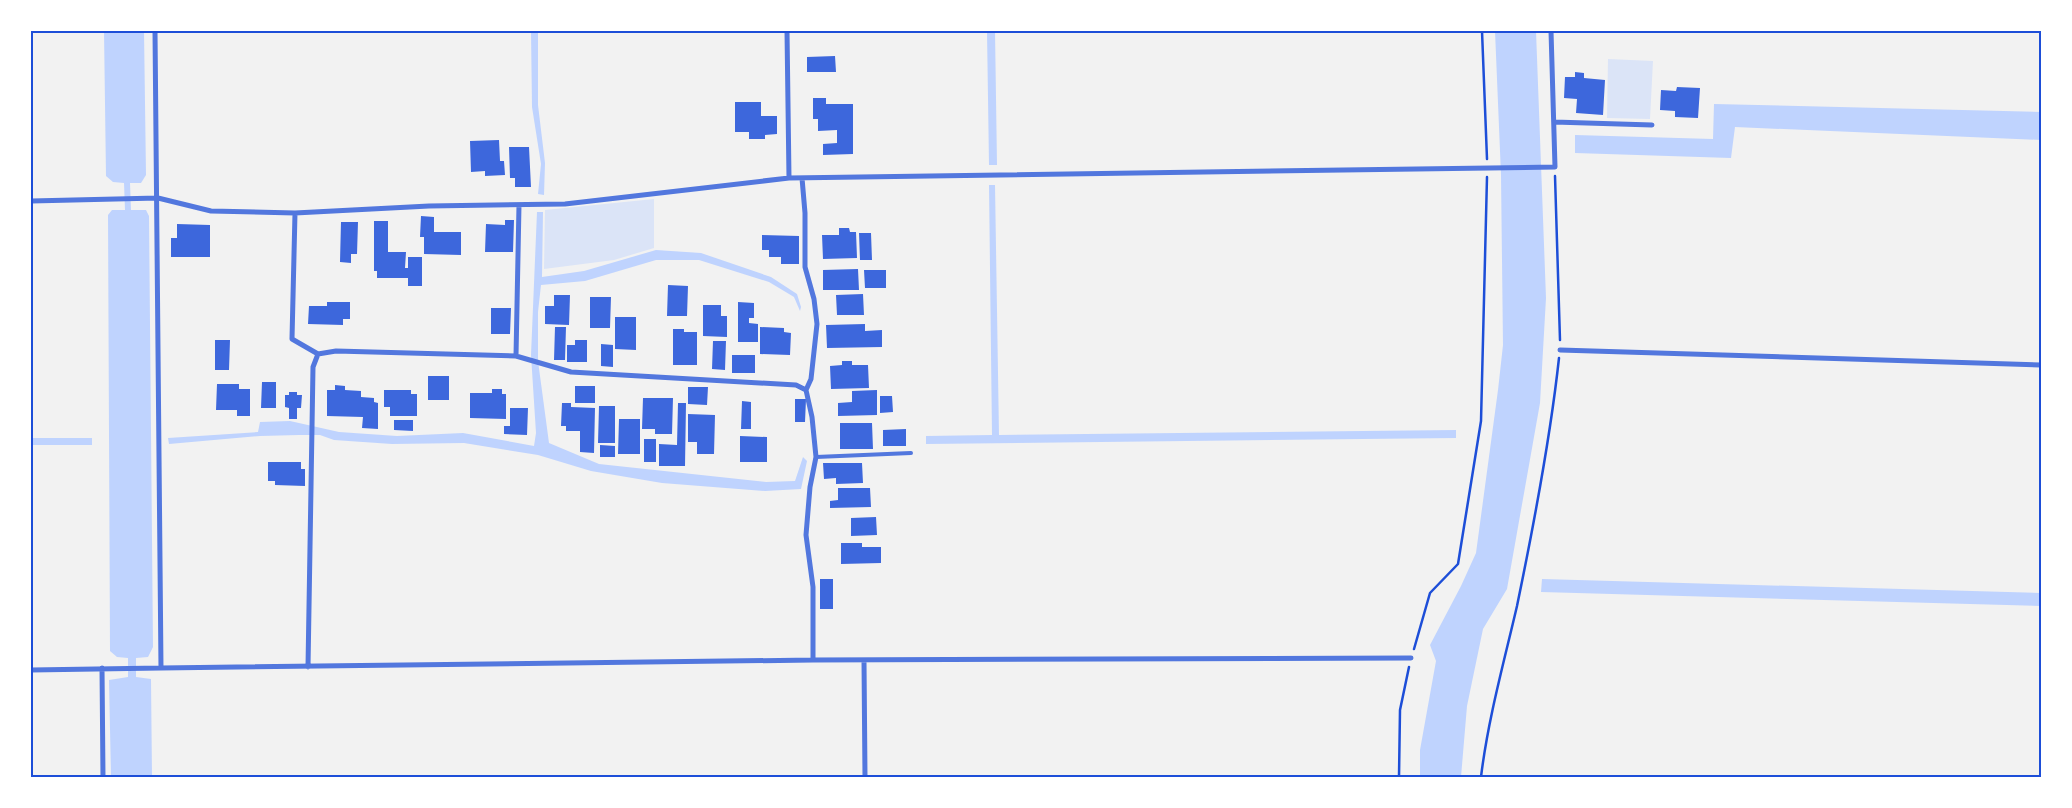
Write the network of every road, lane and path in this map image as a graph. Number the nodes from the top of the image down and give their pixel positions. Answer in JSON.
{"nodes":[{"id":1,"x":155,"y":31,"type":"edge"},
{"id":2,"x":787,"y":31,"type":"edge"},
{"id":3,"x":1482,"y":31,"type":"edge"},
{"id":4,"x":1551,"y":31,"type":"edge"},
{"id":5,"x":1554,"y":122,"type":"junction"},
{"id":6,"x":1652,"y":126,"type":"dead end"},
{"id":7,"x":1555,"y":167,"type":"junction"},
{"id":8,"x":1487,"y":168,"type":"junction"},
{"id":9,"x":789,"y":178,"type":"junction"},
{"id":10,"x":802,"y":178,"type":"junction"},
{"id":11,"x":158,"y":198,"type":"junction"},
{"id":12,"x":31,"y":200,"type":"edge"},
{"id":13,"x":519,"y":205,"type":"junction"},
{"id":14,"x":295,"y":213,"type":"junction"},
{"id":15,"x":1560,"y":350,"type":"junction"},
{"id":16,"x":318,"y":354,"type":"junction"},
{"id":17,"x":516,"y":356,"type":"junction"},
{"id":18,"x":2041,"y":365,"type":"edge"},
{"id":19,"x":806,"y":390,"type":"junction"},
{"id":20,"x":911,"y":453,"type":"dead end"},
{"id":21,"x":816,"y":457,"type":"junction"},
{"id":22,"x":1411,"y":658,"type":"junction"},
{"id":23,"x":813,"y":660,"type":"junction"},
{"id":24,"x":864,"y":661,"type":"junction"},
{"id":25,"x":308,"y":666,"type":"junction"},
{"id":26,"x":102,"y":668,"type":"junction"},
{"id":27,"x":161,"y":668,"type":"junction"},
{"id":28,"x":31,"y":670,"type":"edge"},
{"id":29,"x":103,"y":777,"type":"edge"},
{"id":30,"x":865,"y":777,"type":"edge"},
{"id":31,"x":1399,"y":777,"type":"edge"},
{"id":32,"x":1481,"y":777,"type":"edge"}],
"edges":[{"from":1,"to":11,"type":"street"},
{"from":2,"to":9,"type":"street"},
{"from":3,"to":8,"type":"path"},
{"from":4,"to":5,"type":"street"},
{"from":5,"to":6,"type":"street"},
{"from":5,"to":7,"type":"street"},
{"from":7,"to":8,"type":"street"},
{"from":7,"to":15,"type":"path"},
{"from":8,"to":10,"type":"street"},
{"from":8,"to":22,"type":"path"},
{"from":9,"to":10,"type":"street"},
{"from":9,"to":13,"type":"street"},
{"from":10,"to":19,"type":"street"},
{"from":11,"to":12,"type":"street"},
{"from":11,"to":14,"type":"street"},
{"from":11,"to":27,"type":"street"},
{"from":13,"to":14,"type":"street"},
{"from":13,"to":17,"type":"street"},
{"from":14,"to":16,"type":"street"},
{"from":15,"to":18,"type":"street"},
{"from":15,"to":32,"type":"path"},
{"from":16,"to":17,"type":"street"},
{"from":16,"to":25,"type":"street"},
{"from":17,"to":19,"type":"street"},
{"from":19,"to":21,"type":"street"},
{"from":20,"to":21,"type":"lane"},
{"from":21,"to":23,"type":"street"},
{"from":22,"to":24,"type":"street"},
{"from":22,"to":31,"type":"path"},
{"from":23,"to":24,"type":"street"},
{"from":23,"to":25,"type":"street"},
{"from":24,"to":30,"type":"street"},
{"from":25,"to":27,"type":"street"},
{"from":26,"to":27,"type":"street"},
{"from":26,"to":28,"type":"street"},
{"from":26,"to":29,"type":"street"}]}
